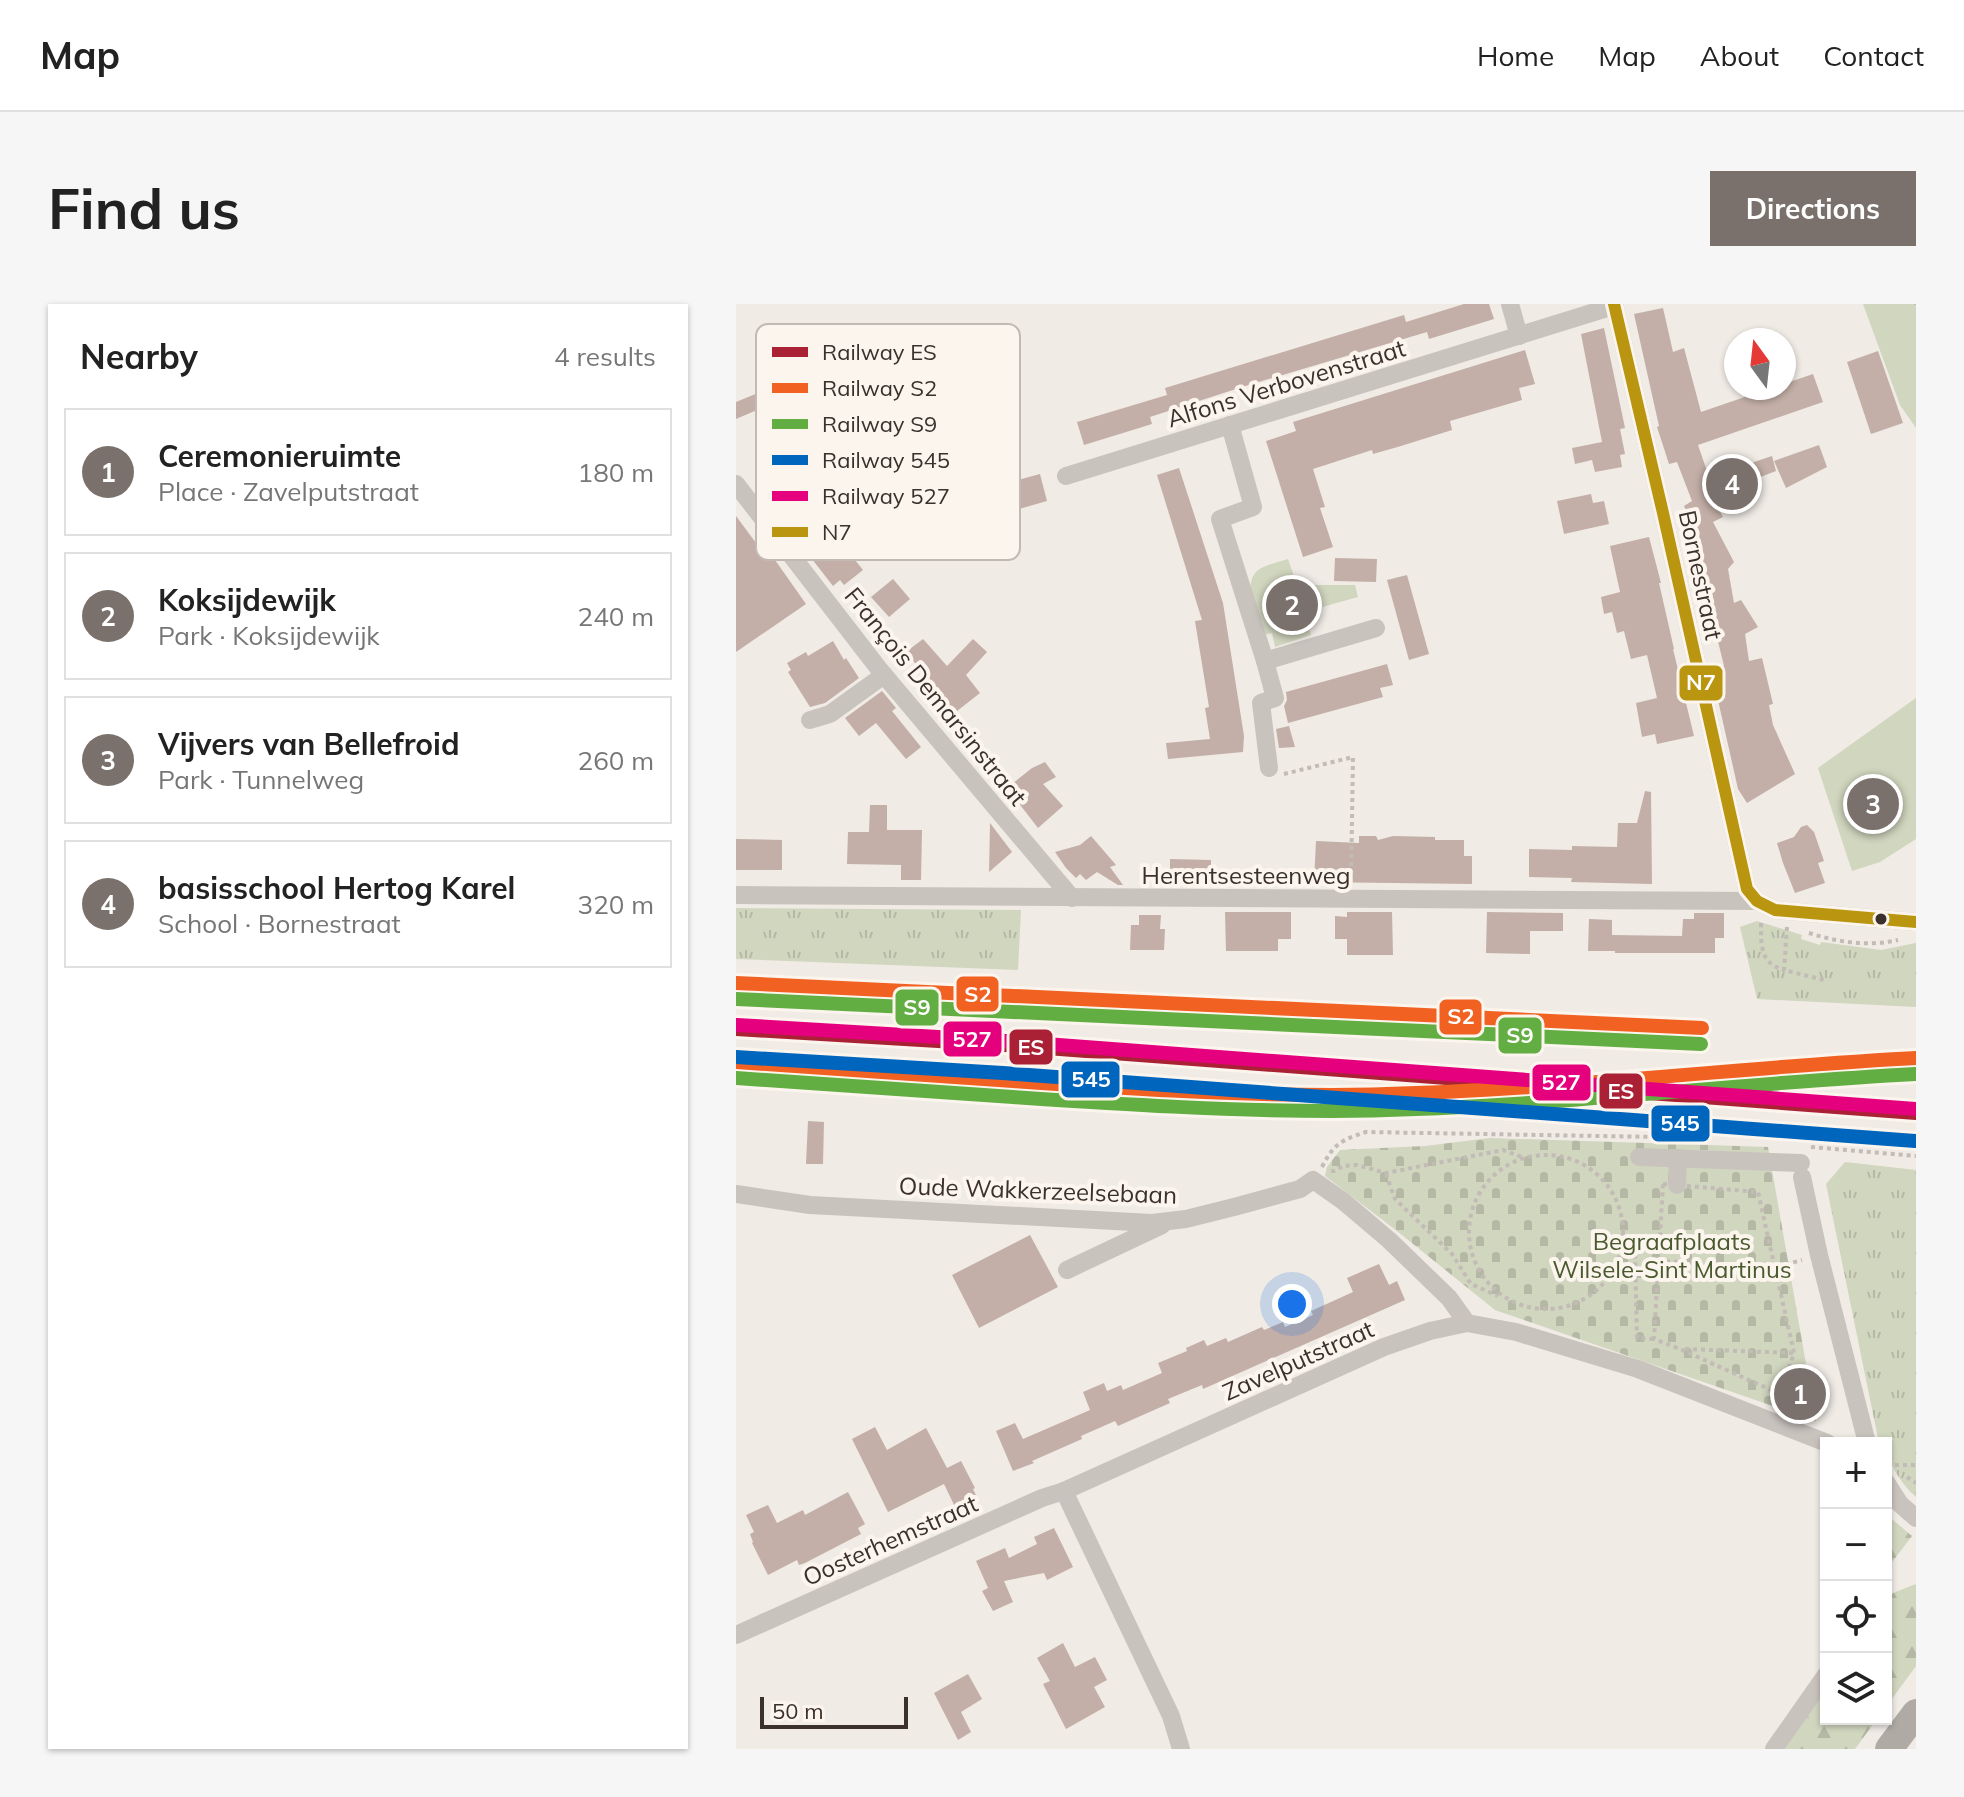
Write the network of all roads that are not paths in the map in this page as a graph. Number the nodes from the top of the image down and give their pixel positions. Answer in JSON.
{"nodes":[{"id":1,"x":1510,"y":304,"type":"edge"},
{"id":2,"x":1614,"y":305,"type":"edge"},
{"id":3,"x":1519,"y":336,"type":"junction"},
{"id":4,"x":1230,"y":425,"type":"junction"},
{"id":5,"x":1066,"y":476,"type":"dead end"},
{"id":6,"x":736,"y":484,"type":"edge"},
{"id":7,"x":756,"y":510,"type":"edge"},
{"id":8,"x":795,"y":560,"type":"edge"},
{"id":9,"x":1376,"y":628,"type":"dead end"},
{"id":10,"x":1265,"y":661,"type":"junction"},
{"id":11,"x":884,"y":675,"type":"junction"},
{"id":12,"x":810,"y":720,"type":"dead end"},
{"id":13,"x":1269,"y":768,"type":"road end"},
{"id":14,"x":736,"y":895,"type":"edge"},
{"id":15,"x":1072,"y":898,"type":"junction"},
{"id":16,"x":1759,"y":903,"type":"junction"},
{"id":17,"x":1916,"y":922,"type":"edge"},
{"id":18,"x":1639,"y":1157,"type":"dead end"},
{"id":19,"x":1678,"y":1158,"type":"junction"},
{"id":20,"x":1677,"y":1185,"type":"road end"},
{"id":21,"x":736,"y":1194,"type":"edge"},
{"id":22,"x":1173,"y":1221,"type":"junction"},
{"id":23,"x":1067,"y":1270,"type":"dead end"},
{"id":24,"x":1467,"y":1323,"type":"junction"},
{"id":25,"x":1865,"y":1437,"type":"edge"},
{"id":26,"x":1820,"y":1440,"type":"edge"},
{"id":27,"x":1892,"y":1483,"type":"edge"},
{"id":28,"x":1064,"y":1491,"type":"junction"},
{"id":29,"x":1916,"y":1518,"type":"edge"},
{"id":30,"x":736,"y":1635,"type":"edge"},
{"id":31,"x":1820,"y":1684,"type":"edge"},
{"id":32,"x":1916,"y":1713,"type":"edge"},
{"id":33,"x":1181,"y":1749,"type":"edge"},
{"id":34,"x":1774,"y":1749,"type":"edge"},
{"id":35,"x":1889,"y":1749,"type":"edge"}],
"edges":[{"from":1,"to":3,"type":"street"},
{"from":2,"to":3,"type":"street","name":"Alfons Verbovenstraat"},
{"from":2,"to":16,"type":"street","name":"Bornestraat"},
{"from":3,"to":4,"type":"street","name":"Alfons Verbovenstraat"},
{"from":4,"to":5,"type":"street","name":"Alfons Verbovenstraat"},
{"from":4,"to":10,"type":"street"},
{"from":6,"to":7,"type":"street","name":"François Demarsinstraat"},
{"from":8,"to":11,"type":"street","name":"François Demarsinstraat"},
{"from":9,"to":10,"type":"street"},
{"from":10,"to":13,"type":"street"},
{"from":11,"to":12,"type":"street"},
{"from":11,"to":15,"type":"street","name":"François Demarsinstraat"},
{"from":14,"to":15,"type":"street","name":"Herentsesteenweg"},
{"from":15,"to":16,"type":"street","name":"Herentsesteenweg"},
{"from":16,"to":17,"type":"street","name":"Herentsesteenweg"},
{"from":18,"to":19,"type":"street"},
{"from":19,"to":20,"type":"street"},
{"from":19,"to":25,"type":"street"},
{"from":21,"to":22,"type":"street","name":"Oude Wakkerzeelsebaan"},
{"from":22,"to":23,"type":"street"},
{"from":22,"to":24,"type":"street","name":"Oude Wakkerzeelsebaan"},
{"from":24,"to":26,"type":"street","name":"Zavelputstraat"},
{"from":24,"to":28,"type":"street","name":"Zavelputstraat"},
{"from":27,"to":29,"type":"street"},
{"from":28,"to":30,"type":"street","name":"Oosterhemstraat"},
{"from":28,"to":33,"type":"street"},
{"from":31,"to":34,"type":"street"},
{"from":32,"to":35,"type":"highway"}]}
